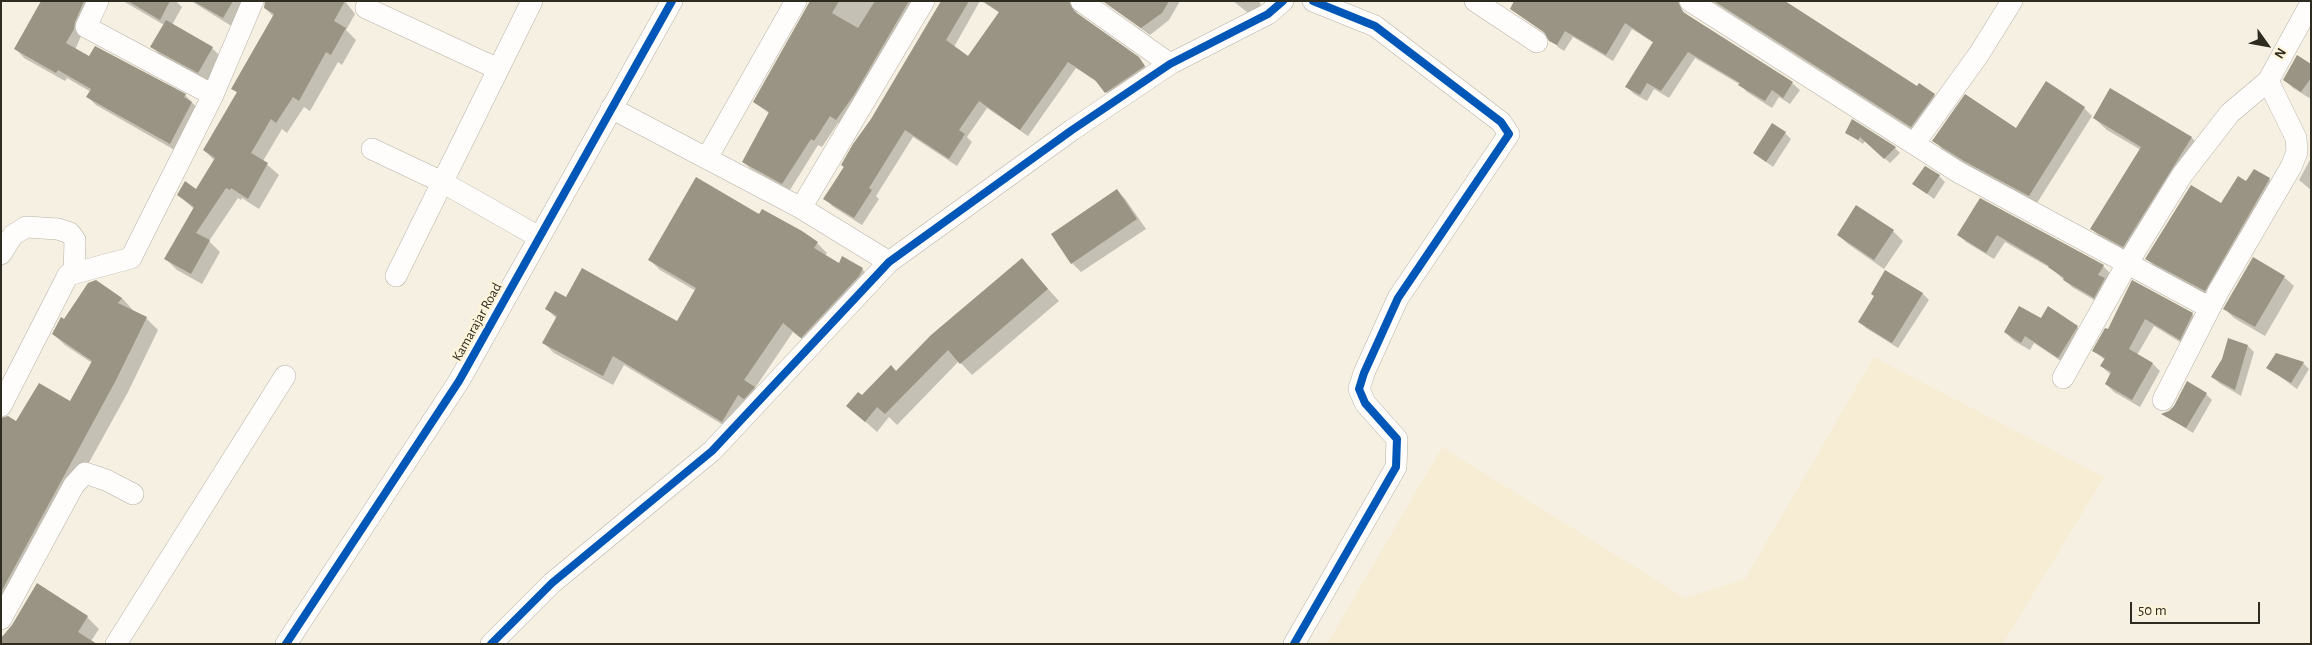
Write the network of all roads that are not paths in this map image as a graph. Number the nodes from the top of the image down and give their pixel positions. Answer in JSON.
{"nodes":[{"id":1,"x":98,"y":1,"type":"edge"},
{"id":2,"x":253,"y":1,"type":"edge"},
{"id":3,"x":532,"y":1,"type":"edge"},
{"id":4,"x":672,"y":1,"type":"edge"},
{"id":5,"x":796,"y":1,"type":"edge"},
{"id":6,"x":924,"y":1,"type":"edge"},
{"id":7,"x":1081,"y":1,"type":"edge"},
{"id":8,"x":1283,"y":1,"type":"edge"},
{"id":9,"x":1313,"y":1,"type":"edge"},
{"id":10,"x":1475,"y":1,"type":"edge"},
{"id":11,"x":1690,"y":1,"type":"edge"},
{"id":12,"x":2012,"y":1,"type":"edge"},
{"id":13,"x":2311,"y":3,"type":"edge"},
{"id":14,"x":366,"y":8,"type":"dead end"},
{"id":15,"x":1537,"y":42,"type":"dead end"},
{"id":16,"x":1170,"y":64,"type":"junction"},
{"id":17,"x":498,"y":68,"type":"junction"},
{"id":18,"x":2268,"y":81,"type":"junction"},
{"id":19,"x":213,"y":95,"type":"junction"},
{"id":20,"x":611,"y":108,"type":"junction"},
{"id":21,"x":1914,"y":144,"type":"junction"},
{"id":22,"x":372,"y":149,"type":"dead end"},
{"id":23,"x":707,"y":158,"type":"junction"},
{"id":24,"x":442,"y":182,"type":"junction"},
{"id":25,"x":801,"y":208,"type":"junction"},
{"id":26,"x":539,"y":237,"type":"junction"},
{"id":27,"x":1,"y":254,"type":"edge"},
{"id":28,"x":889,"y":262,"type":"junction"},
{"id":29,"x":2127,"y":264,"type":"junction"},
{"id":30,"x":74,"y":273,"type":"junction"},
{"id":31,"x":396,"y":276,"type":"dead end"},
{"id":32,"x":2210,"y":308,"type":"junction"},
{"id":33,"x":285,"y":376,"type":"dead end"},
{"id":34,"x":2063,"y":378,"type":"dead end"},
{"id":35,"x":2163,"y":400,"type":"dead end"},
{"id":36,"x":1,"y":406,"type":"edge"},
{"id":37,"x":133,"y":494,"type":"dead end"},
{"id":38,"x":1,"y":619,"type":"edge"},
{"id":39,"x":116,"y":644,"type":"edge"},
{"id":40,"x":286,"y":644,"type":"edge"},
{"id":41,"x":491,"y":644,"type":"edge"},
{"id":42,"x":1294,"y":644,"type":"edge"}],
"edges":[{"from":1,"to":19,"type":"street"},
{"from":2,"to":19,"type":"street"},
{"from":3,"to":17,"type":"street"},
{"from":4,"to":20,"type":"street","name":"Kamarajar Road"},
{"from":5,"to":23,"type":"street"},
{"from":6,"to":25,"type":"street"},
{"from":7,"to":16,"type":"street"},
{"from":8,"to":16,"type":"street"},
{"from":9,"to":42,"type":"street"},
{"from":10,"to":15,"type":"street"},
{"from":11,"to":21,"type":"street"},
{"from":12,"to":21,"type":"street"},
{"from":13,"to":18,"type":"street"},
{"from":14,"to":17,"type":"street"},
{"from":16,"to":28,"type":"street"},
{"from":17,"to":24,"type":"street"},
{"from":18,"to":29,"type":"street"},
{"from":18,"to":32,"type":"street"},
{"from":19,"to":30,"type":"street"},
{"from":20,"to":23,"type":"street"},
{"from":20,"to":26,"type":"street","name":"Kamarajar Road"},
{"from":21,"to":29,"type":"street"},
{"from":22,"to":24,"type":"street"},
{"from":23,"to":25,"type":"street"},
{"from":24,"to":26,"type":"street"},
{"from":24,"to":31,"type":"street"},
{"from":25,"to":28,"type":"street"},
{"from":26,"to":40,"type":"street","name":"Kamarajar Road"},
{"from":27,"to":30,"type":"street"},
{"from":28,"to":41,"type":"street"},
{"from":29,"to":32,"type":"street"},
{"from":29,"to":34,"type":"street"},
{"from":30,"to":36,"type":"street"},
{"from":32,"to":35,"type":"street"},
{"from":33,"to":39,"type":"street"},
{"from":37,"to":38,"type":"street"}]}
